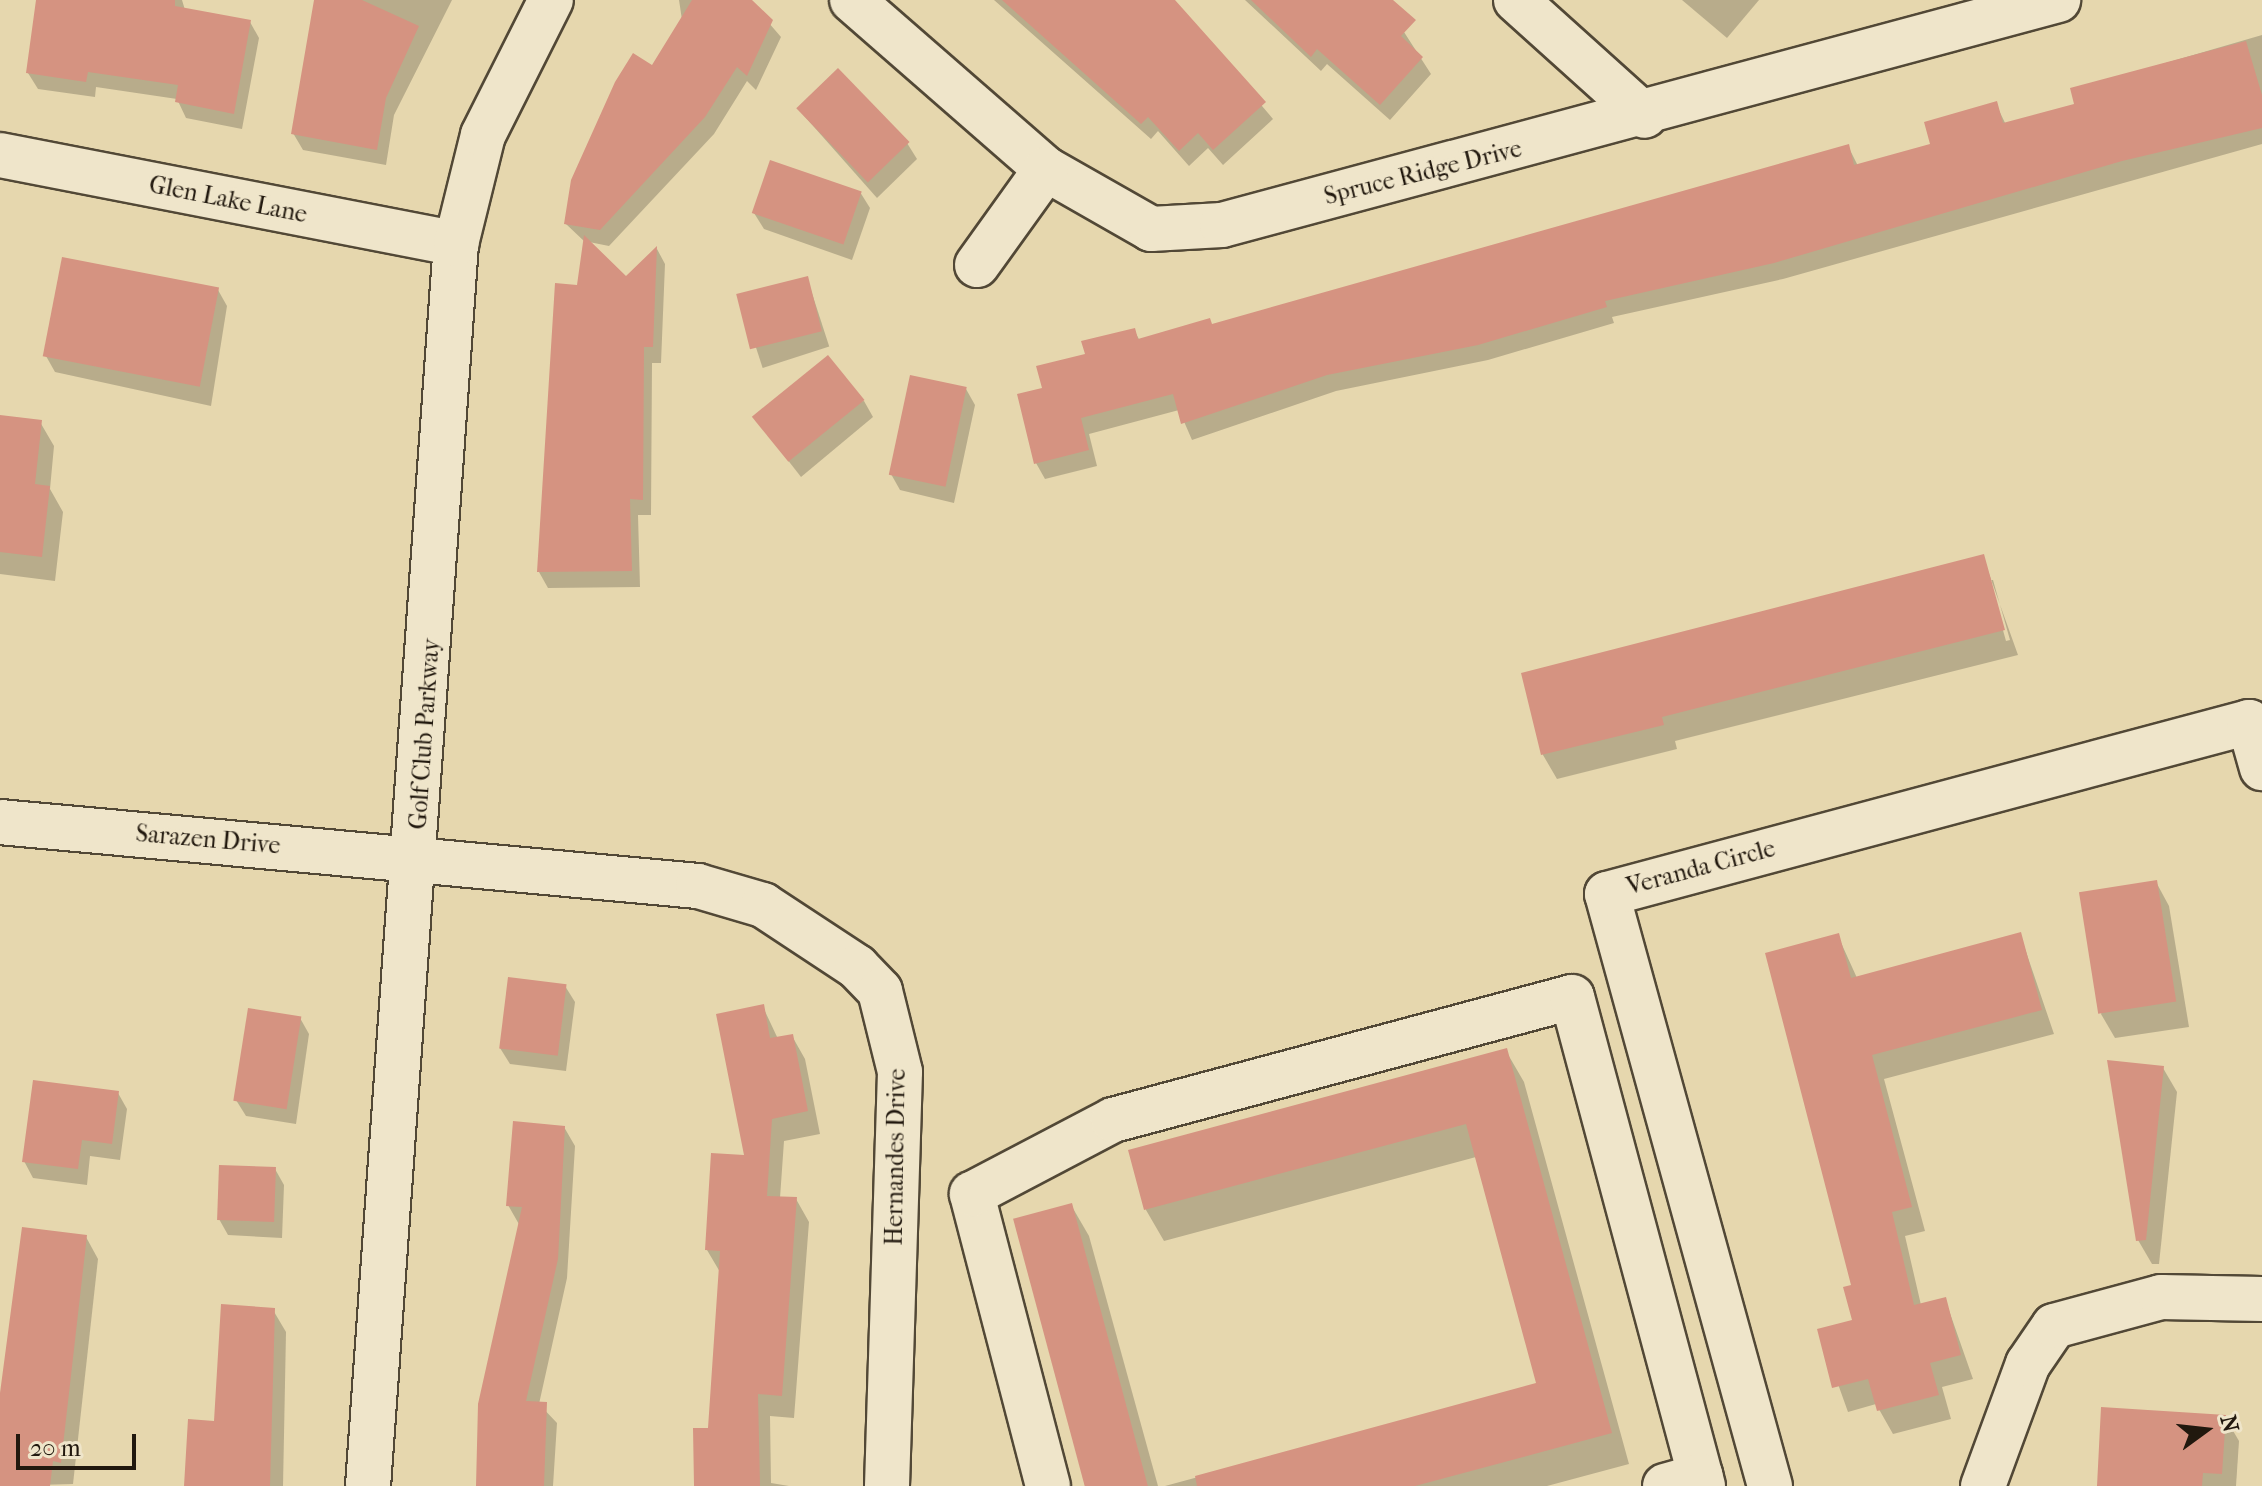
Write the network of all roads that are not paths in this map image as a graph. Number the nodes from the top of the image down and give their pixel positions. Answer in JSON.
{"nodes":[{"id":1,"x":551,"y":0,"type":"edge"},
{"id":2,"x":852,"y":0,"type":"edge"},
{"id":3,"x":1516,"y":0,"type":"edge"},
{"id":4,"x":2058,"y":0,"type":"edge"},
{"id":5,"x":1645,"y":116,"type":"junction"},
{"id":6,"x":0,"y":155,"type":"edge"},
{"id":7,"x":1046,"y":169,"type":"junction"},
{"id":8,"x":456,"y":244,"type":"junction"},
{"id":9,"x":977,"y":265,"type":"dead end"},
{"id":10,"x":2256,"y":720,"type":"edge"},
{"id":11,"x":2262,"y":768,"type":"edge"},
{"id":12,"x":0,"y":822,"type":"edge"},
{"id":13,"x":416,"y":859,"type":"junction"},
{"id":14,"x":2262,"y":1299,"type":"edge"},
{"id":15,"x":1690,"y":1483,"type":"edge"},
{"id":16,"x":368,"y":1486,"type":"edge"},
{"id":17,"x":887,"y":1486,"type":"edge"},
{"id":18,"x":1048,"y":1486,"type":"edge"},
{"id":19,"x":1770,"y":1486,"type":"edge"},
{"id":20,"x":1983,"y":1486,"type":"edge"}],
"edges":[{"from":1,"to":8,"type":"street","name":"Golf Club Parkway"},
{"from":2,"to":7,"type":"street","name":"Spruce Ridge Drive"},
{"from":3,"to":5,"type":"street"},
{"from":4,"to":5,"type":"street","name":"Spruce Ridge Drive"},
{"from":5,"to":7,"type":"street","name":"Spruce Ridge Drive"},
{"from":6,"to":8,"type":"street","name":"Glen Lake Lane"},
{"from":7,"to":9,"type":"street"},
{"from":8,"to":13,"type":"street","name":"Golf Club Parkway"},
{"from":10,"to":11,"type":"street","name":"Veranda Circle"},
{"from":10,"to":19,"type":"street","name":"Veranda Circle"},
{"from":12,"to":13,"type":"street","name":"Sarazen Drive"},
{"from":13,"to":16,"type":"street","name":"Golf Club Parkway"},
{"from":13,"to":17,"type":"street","name":"Hernandes Drive"},
{"from":14,"to":20,"type":"street"},
{"from":15,"to":18,"type":"street"}]}
